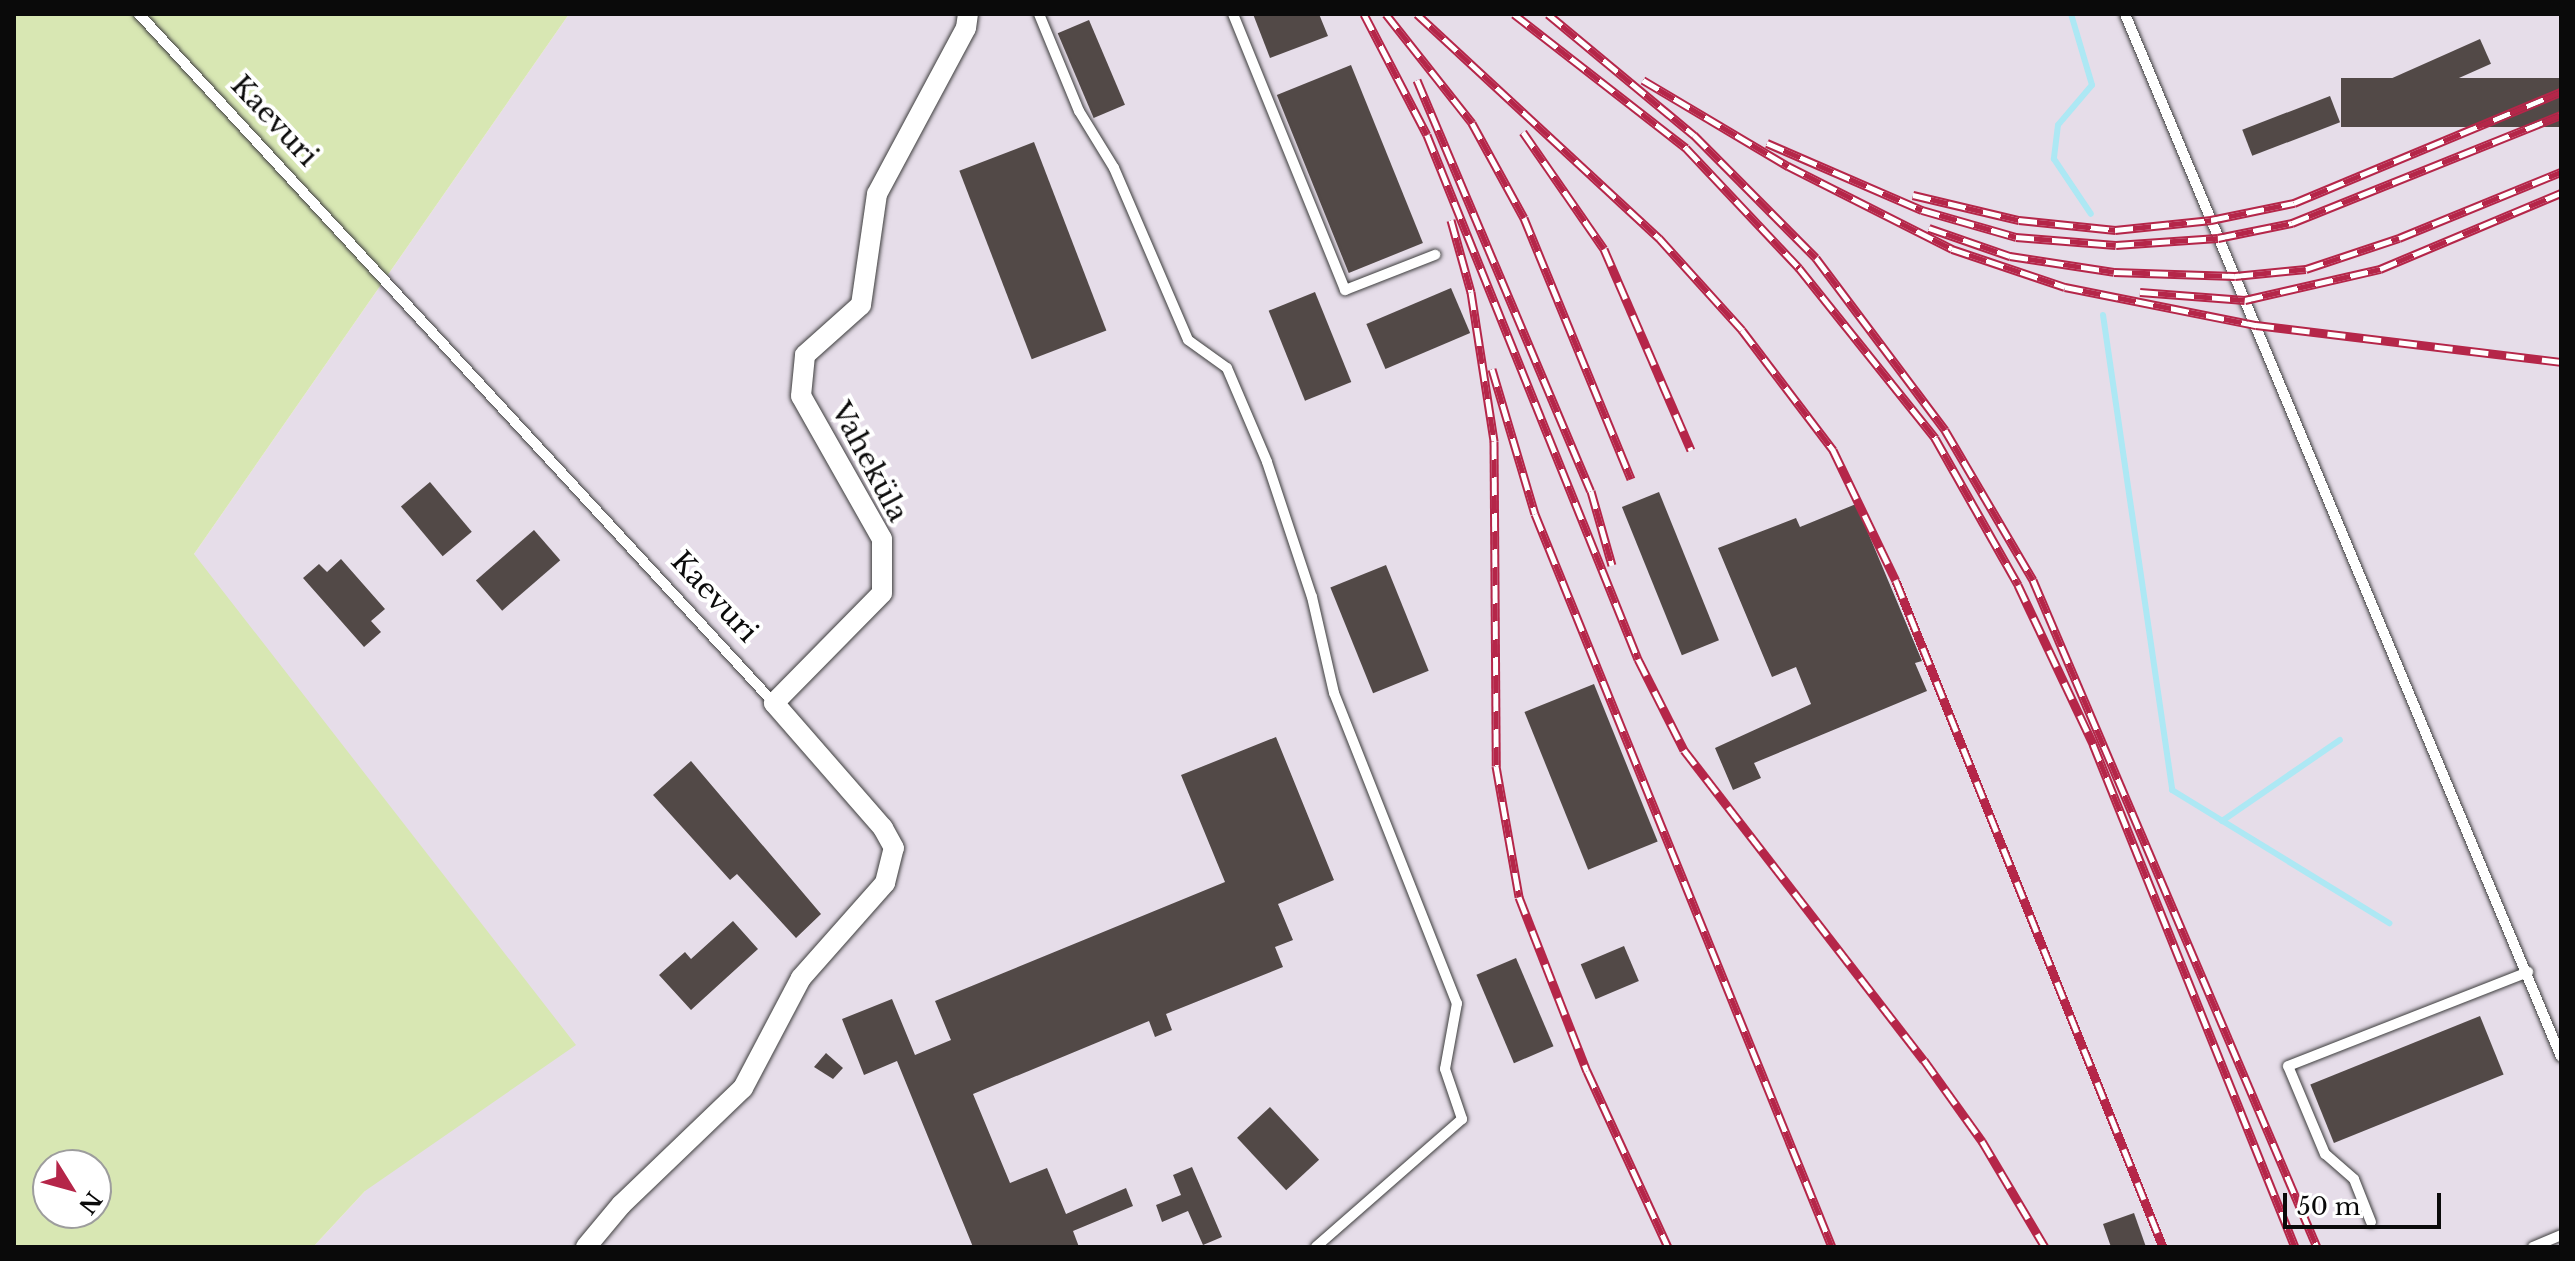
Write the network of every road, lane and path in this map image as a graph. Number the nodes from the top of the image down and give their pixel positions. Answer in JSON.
{"nodes":[{"id":1,"x":139,"y":14,"type":"edge"},
{"id":2,"x":968,"y":14,"type":"edge"},
{"id":3,"x":1039,"y":14,"type":"edge"},
{"id":4,"x":1233,"y":14,"type":"edge"},
{"id":5,"x":2125,"y":14,"type":"edge"},
{"id":6,"x":1435,"y":255,"type":"dead end"},
{"id":7,"x":774,"y":703,"type":"junction"},
{"id":8,"x":2528,"y":972,"type":"junction"},
{"id":9,"x":2561,"y":1057,"type":"edge"},
{"id":10,"x":2371,"y":1222,"type":"dead end"},
{"id":11,"x":2561,"y":1235,"type":"edge"},
{"id":12,"x":586,"y":1247,"type":"edge"},
{"id":13,"x":1316,"y":1247,"type":"edge"},
{"id":14,"x":2533,"y":1247,"type":"edge"}],
"edges":[{"from":1,"to":7,"type":"lane","name":"Kaevuri"},
{"from":2,"to":7,"type":"street","name":"Vaheküla"},
{"from":3,"to":13,"type":"lane"},
{"from":4,"to":6,"type":"lane"},
{"from":5,"to":8,"type":"lane"},
{"from":7,"to":12,"type":"street","name":"Kaevuri"},
{"from":8,"to":9,"type":"lane"},
{"from":8,"to":10,"type":"lane"},
{"from":11,"to":14,"type":"lane"}]}
